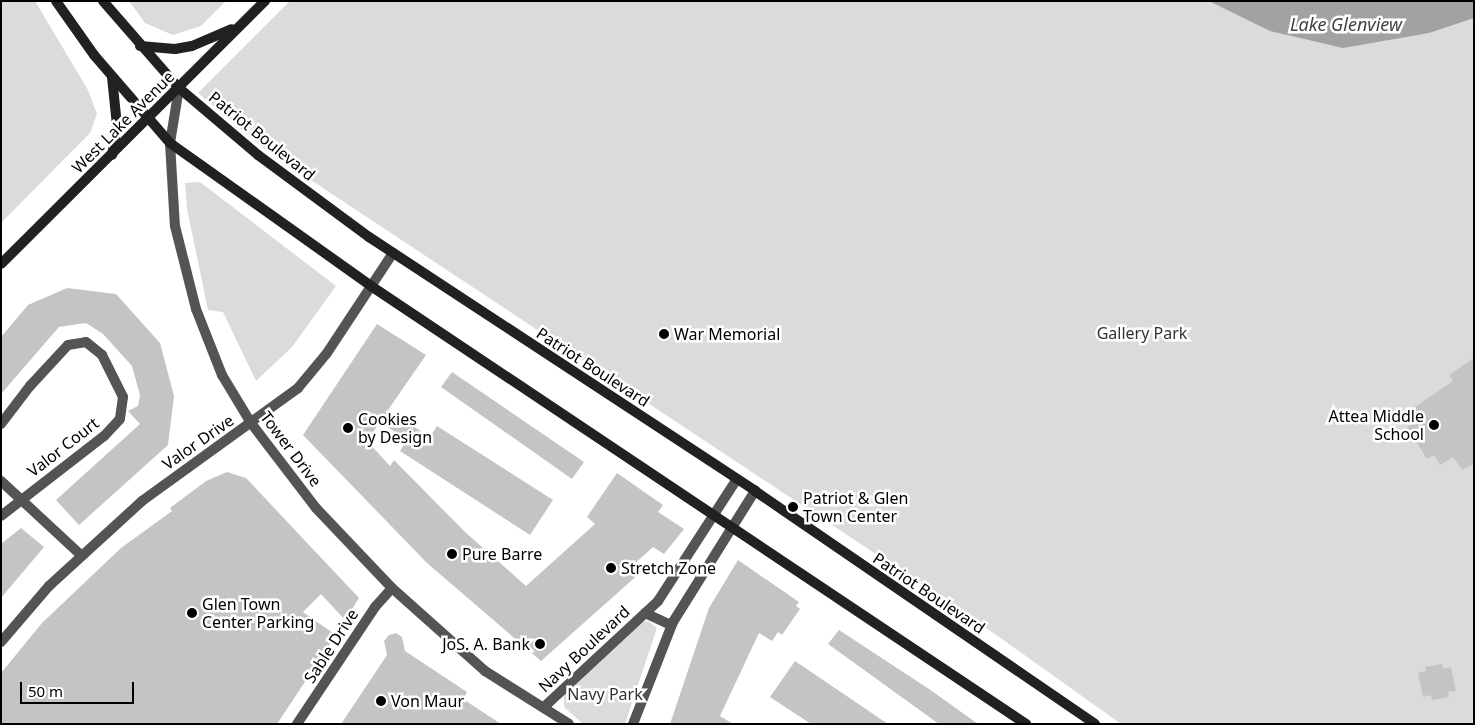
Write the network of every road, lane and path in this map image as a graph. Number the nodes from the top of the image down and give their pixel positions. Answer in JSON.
{"nodes":[{"id":1,"x":56,"y":1,"type":"edge"},
{"id":2,"x":103,"y":1,"type":"edge"},
{"id":3,"x":265,"y":1,"type":"edge"},
{"id":4,"x":237,"y":27,"type":"junction"},
{"id":5,"x":140,"y":46,"type":"junction"},
{"id":6,"x":111,"y":76,"type":"junction"},
{"id":7,"x":179,"y":88,"type":"junction"},
{"id":8,"x":147,"y":120,"type":"junction"},
{"id":9,"x":170,"y":143,"type":"junction"},
{"id":10,"x":112,"y":155,"type":"junction"},
{"id":11,"x":393,"y":253,"type":"junction"},
{"id":12,"x":1,"y":264,"type":"edge"},
{"id":13,"x":371,"y":286,"type":"junction"},
{"id":14,"x":251,"y":423,"type":"junction"},
{"id":15,"x":1,"y":424,"type":"edge"},
{"id":16,"x":737,"y":479,"type":"junction"},
{"id":17,"x":1,"y":481,"type":"edge"},
{"id":18,"x":755,"y":491,"type":"junction"},
{"id":19,"x":21,"y":498,"type":"junction"},
{"id":20,"x":1,"y":516,"type":"edge"},
{"id":21,"x":714,"y":516,"type":"junction"},
{"id":22,"x":731,"y":528,"type":"junction"},
{"id":23,"x":80,"y":555,"type":"junction"},
{"id":24,"x":392,"y":588,"type":"junction"},
{"id":25,"x":645,"y":613,"type":"junction"},
{"id":26,"x":672,"y":625,"type":"junction"},
{"id":27,"x":1,"y":642,"type":"edge"},
{"id":28,"x":544,"y":707,"type":"junction"},
{"id":29,"x":297,"y":724,"type":"edge"},
{"id":30,"x":569,"y":724,"type":"edge"},
{"id":31,"x":633,"y":724,"type":"edge"},
{"id":32,"x":1026,"y":724,"type":"edge"},
{"id":33,"x":1095,"y":724,"type":"edge"}],
"edges":[{"from":1,"to":6,"type":"main road"},
{"from":2,"to":5,"type":"main road","name":"Patriot Boulevard"},
{"from":3,"to":4,"type":"main road","name":"West Lake Avenue"},
{"from":4,"to":5,"type":"main road"},
{"from":4,"to":7,"type":"main road","name":"West Lake Avenue"},
{"from":5,"to":7,"type":"main road","name":"Patriot Boulevard"},
{"from":6,"to":8,"type":"main road"},
{"from":6,"to":10,"type":"main road"},
{"from":7,"to":8,"type":"main road","name":"West Lake Avenue"},
{"from":7,"to":9,"type":"street","name":"Tower Drive"},
{"from":7,"to":11,"type":"main road","name":"Patriot Boulevard"},
{"from":8,"to":9,"type":"main road"},
{"from":8,"to":10,"type":"main road","name":"West Lake Avenue"},
{"from":9,"to":13,"type":"main road"},
{"from":9,"to":14,"type":"street","name":"Tower Drive"},
{"from":10,"to":12,"type":"main road","name":"West Lake Avenue"},
{"from":11,"to":13,"type":"street","name":"Valor Drive"},
{"from":11,"to":16,"type":"main road","name":"Patriot Boulevard"},
{"from":13,"to":14,"type":"street","name":"Valor Drive"},
{"from":13,"to":21,"type":"main road"},
{"from":14,"to":23,"type":"street","name":"Valor Drive"},
{"from":14,"to":24,"type":"street","name":"Tower Drive"},
{"from":15,"to":19,"type":"street","name":"Valor Court"},
{"from":16,"to":18,"type":"main road","name":"Patriot Boulevard"},
{"from":16,"to":21,"type":"street","name":"Navy Boulevard"},
{"from":17,"to":19,"type":"street","name":"Valor Court"},
{"from":18,"to":22,"type":"street"},
{"from":18,"to":33,"type":"main road","name":"Patriot Boulevard"},
{"from":19,"to":20,"type":"street","name":"Valor Court"},
{"from":19,"to":23,"type":"street","name":"Valor Court"},
{"from":21,"to":22,"type":"main road"},
{"from":21,"to":25,"type":"street","name":"Navy Boulevard"},
{"from":22,"to":26,"type":"street"},
{"from":22,"to":32,"type":"main road"},
{"from":23,"to":27,"type":"street","name":"Valor Drive"},
{"from":24,"to":28,"type":"street","name":"Tower Drive"},
{"from":24,"to":29,"type":"street","name":"Sable Drive"},
{"from":25,"to":26,"type":"street","name":"Navy Boulevard"},
{"from":25,"to":28,"type":"street","name":"Navy Boulevard"},
{"from":26,"to":31,"type":"street"},
{"from":28,"to":30,"type":"street","name":"Tower Drive"}]}
